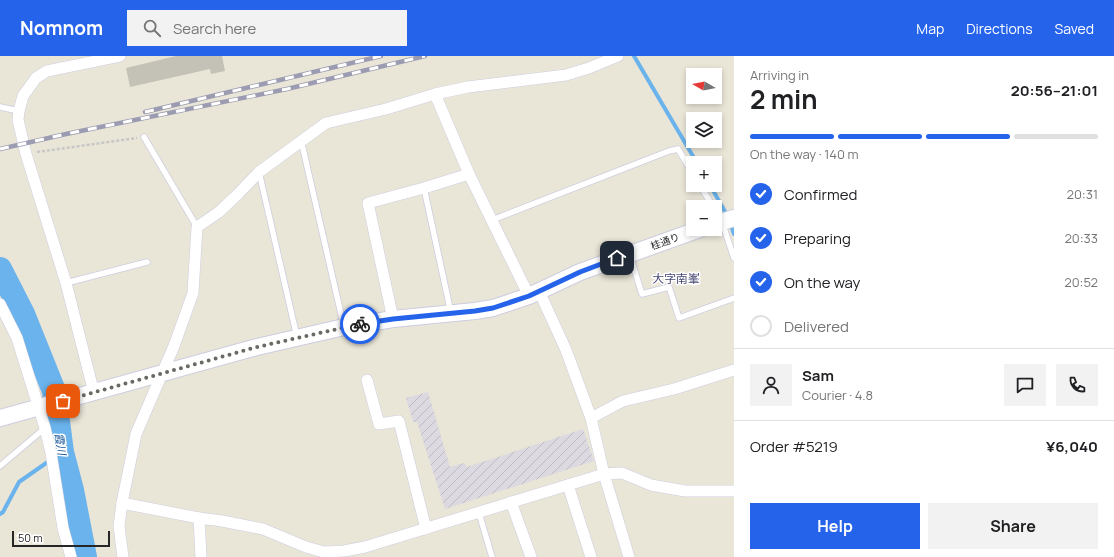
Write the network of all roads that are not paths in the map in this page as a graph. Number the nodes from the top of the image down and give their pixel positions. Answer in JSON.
{"nodes":[{"id":1,"x":119,"y":56,"type":"edge"},
{"id":2,"x":618,"y":56,"type":"edge"},
{"id":3,"x":435,"y":94,"type":"junction"},
{"id":4,"x":0,"y":107,"type":"edge"},
{"id":5,"x":19,"y":111,"type":"junction"},
{"id":6,"x":144,"y":137,"type":"road end"},
{"id":7,"x":301,"y":140,"type":"junction"},
{"id":8,"x":686,"y":163,"type":"edge"},
{"id":9,"x":259,"y":172,"type":"junction"},
{"id":10,"x":469,"y":174,"type":"junction"},
{"id":11,"x":424,"y":188,"type":"junction"},
{"id":12,"x":722,"y":219,"type":"edge"},
{"id":13,"x":492,"y":220,"type":"junction"},
{"id":14,"x":197,"y":227,"type":"junction"},
{"id":15,"x":686,"y":234,"type":"edge"},
{"id":16,"x":630,"y":254,"type":"junction"},
{"id":17,"x":734,"y":258,"type":"edge"},
{"id":18,"x":147,"y":262,"type":"dead end"},
{"id":19,"x":66,"y":283,"type":"junction"},
{"id":20,"x":534,"y":293,"type":"junction"},
{"id":21,"x":734,"y":298,"type":"edge"},
{"id":22,"x":0,"y":304,"type":"edge"},
{"id":23,"x":451,"y":314,"type":"junction"},
{"id":24,"x":393,"y":319,"type":"junction"},
{"id":25,"x":344,"y":327,"type":"junction"},
{"id":26,"x":297,"y":338,"type":"junction"},
{"id":27,"x":734,"y":370,"type":"edge"},
{"id":28,"x":162,"y":374,"type":"junction"},
{"id":29,"x":367,"y":380,"type":"dead end"},
{"id":30,"x":94,"y":393,"type":"junction"},
{"id":31,"x":39,"y":407,"type":"junction"},
{"id":32,"x":0,"y":418,"type":"edge"},
{"id":33,"x":591,"y":418,"type":"junction"},
{"id":34,"x":44,"y":428,"type":"junction"},
{"id":35,"x":0,"y":466,"type":"edge"},
{"id":36,"x":604,"y":474,"type":"junction"},
{"id":37,"x":568,"y":485,"type":"junction"},
{"id":38,"x":734,"y":490,"type":"edge"},
{"id":39,"x":511,"y":502,"type":"junction"},
{"id":40,"x":122,"y":503,"type":"junction"},
{"id":41,"x":479,"y":513,"type":"junction"},
{"id":42,"x":199,"y":518,"type":"junction"},
{"id":43,"x":426,"y":529,"type":"junction"},
{"id":44,"x":71,"y":557,"type":"edge"},
{"id":45,"x":123,"y":557,"type":"edge"},
{"id":46,"x":201,"y":557,"type":"edge"},
{"id":47,"x":492,"y":557,"type":"edge"},
{"id":48,"x":530,"y":557,"type":"edge"},
{"id":49,"x":591,"y":557,"type":"edge"},
{"id":50,"x":629,"y":557,"type":"edge"}],
"edges":[{"from":1,"to":5,"type":"street"},
{"from":2,"to":3,"type":"street"},
{"from":3,"to":7,"type":"street"},
{"from":3,"to":10,"type":"street"},
{"from":4,"to":5,"type":"lane"},
{"from":5,"to":19,"type":"street"},
{"from":6,"to":14,"type":"lane"},
{"from":7,"to":9,"type":"street"},
{"from":7,"to":25,"type":"lane"},
{"from":8,"to":13,"type":"lane"},
{"from":9,"to":14,"type":"street"},
{"from":9,"to":26,"type":"lane"},
{"from":10,"to":11,"type":"street"},
{"from":10,"to":13,"type":"street"},
{"from":11,"to":23,"type":"lane"},
{"from":11,"to":24,"type":"street"},
{"from":12,"to":17,"type":"lane"},
{"from":13,"to":20,"type":"street"},
{"from":14,"to":28,"type":"street"},
{"from":15,"to":16,"type":"street","name":"桂通り"},
{"from":16,"to":20,"type":"street","name":"桂通り"},
{"from":16,"to":21,"type":"lane"},
{"from":18,"to":19,"type":"lane"},
{"from":19,"to":30,"type":"street"},
{"from":20,"to":23,"type":"street","name":"桂通り"},
{"from":20,"to":33,"type":"street"},
{"from":22,"to":31,"type":"street"},
{"from":23,"to":24,"type":"street","name":"桂通り"},
{"from":24,"to":25,"type":"street","name":"桂通り"},
{"from":25,"to":26,"type":"street","name":"桂通り"},
{"from":26,"to":28,"type":"street","name":"桂通り"},
{"from":27,"to":33,"type":"street"},
{"from":28,"to":30,"type":"street","name":"桂通り"},
{"from":28,"to":40,"type":"street"},
{"from":29,"to":43,"type":"street"},
{"from":30,"to":31,"type":"street","name":"桂通り"},
{"from":31,"to":32,"type":"street"},
{"from":31,"to":34,"type":"street"},
{"from":33,"to":36,"type":"street"},
{"from":34,"to":35,"type":"lane"},
{"from":34,"to":44,"type":"street"},
{"from":36,"to":37,"type":"street"},
{"from":36,"to":38,"type":"street"},
{"from":36,"to":50,"type":"street"},
{"from":37,"to":39,"type":"street"},
{"from":37,"to":49,"type":"street"},
{"from":39,"to":41,"type":"street"},
{"from":39,"to":48,"type":"street"},
{"from":40,"to":42,"type":"street"},
{"from":40,"to":45,"type":"street"},
{"from":41,"to":43,"type":"street"},
{"from":41,"to":47,"type":"lane"},
{"from":42,"to":43,"type":"street"},
{"from":42,"to":46,"type":"street"}]}
